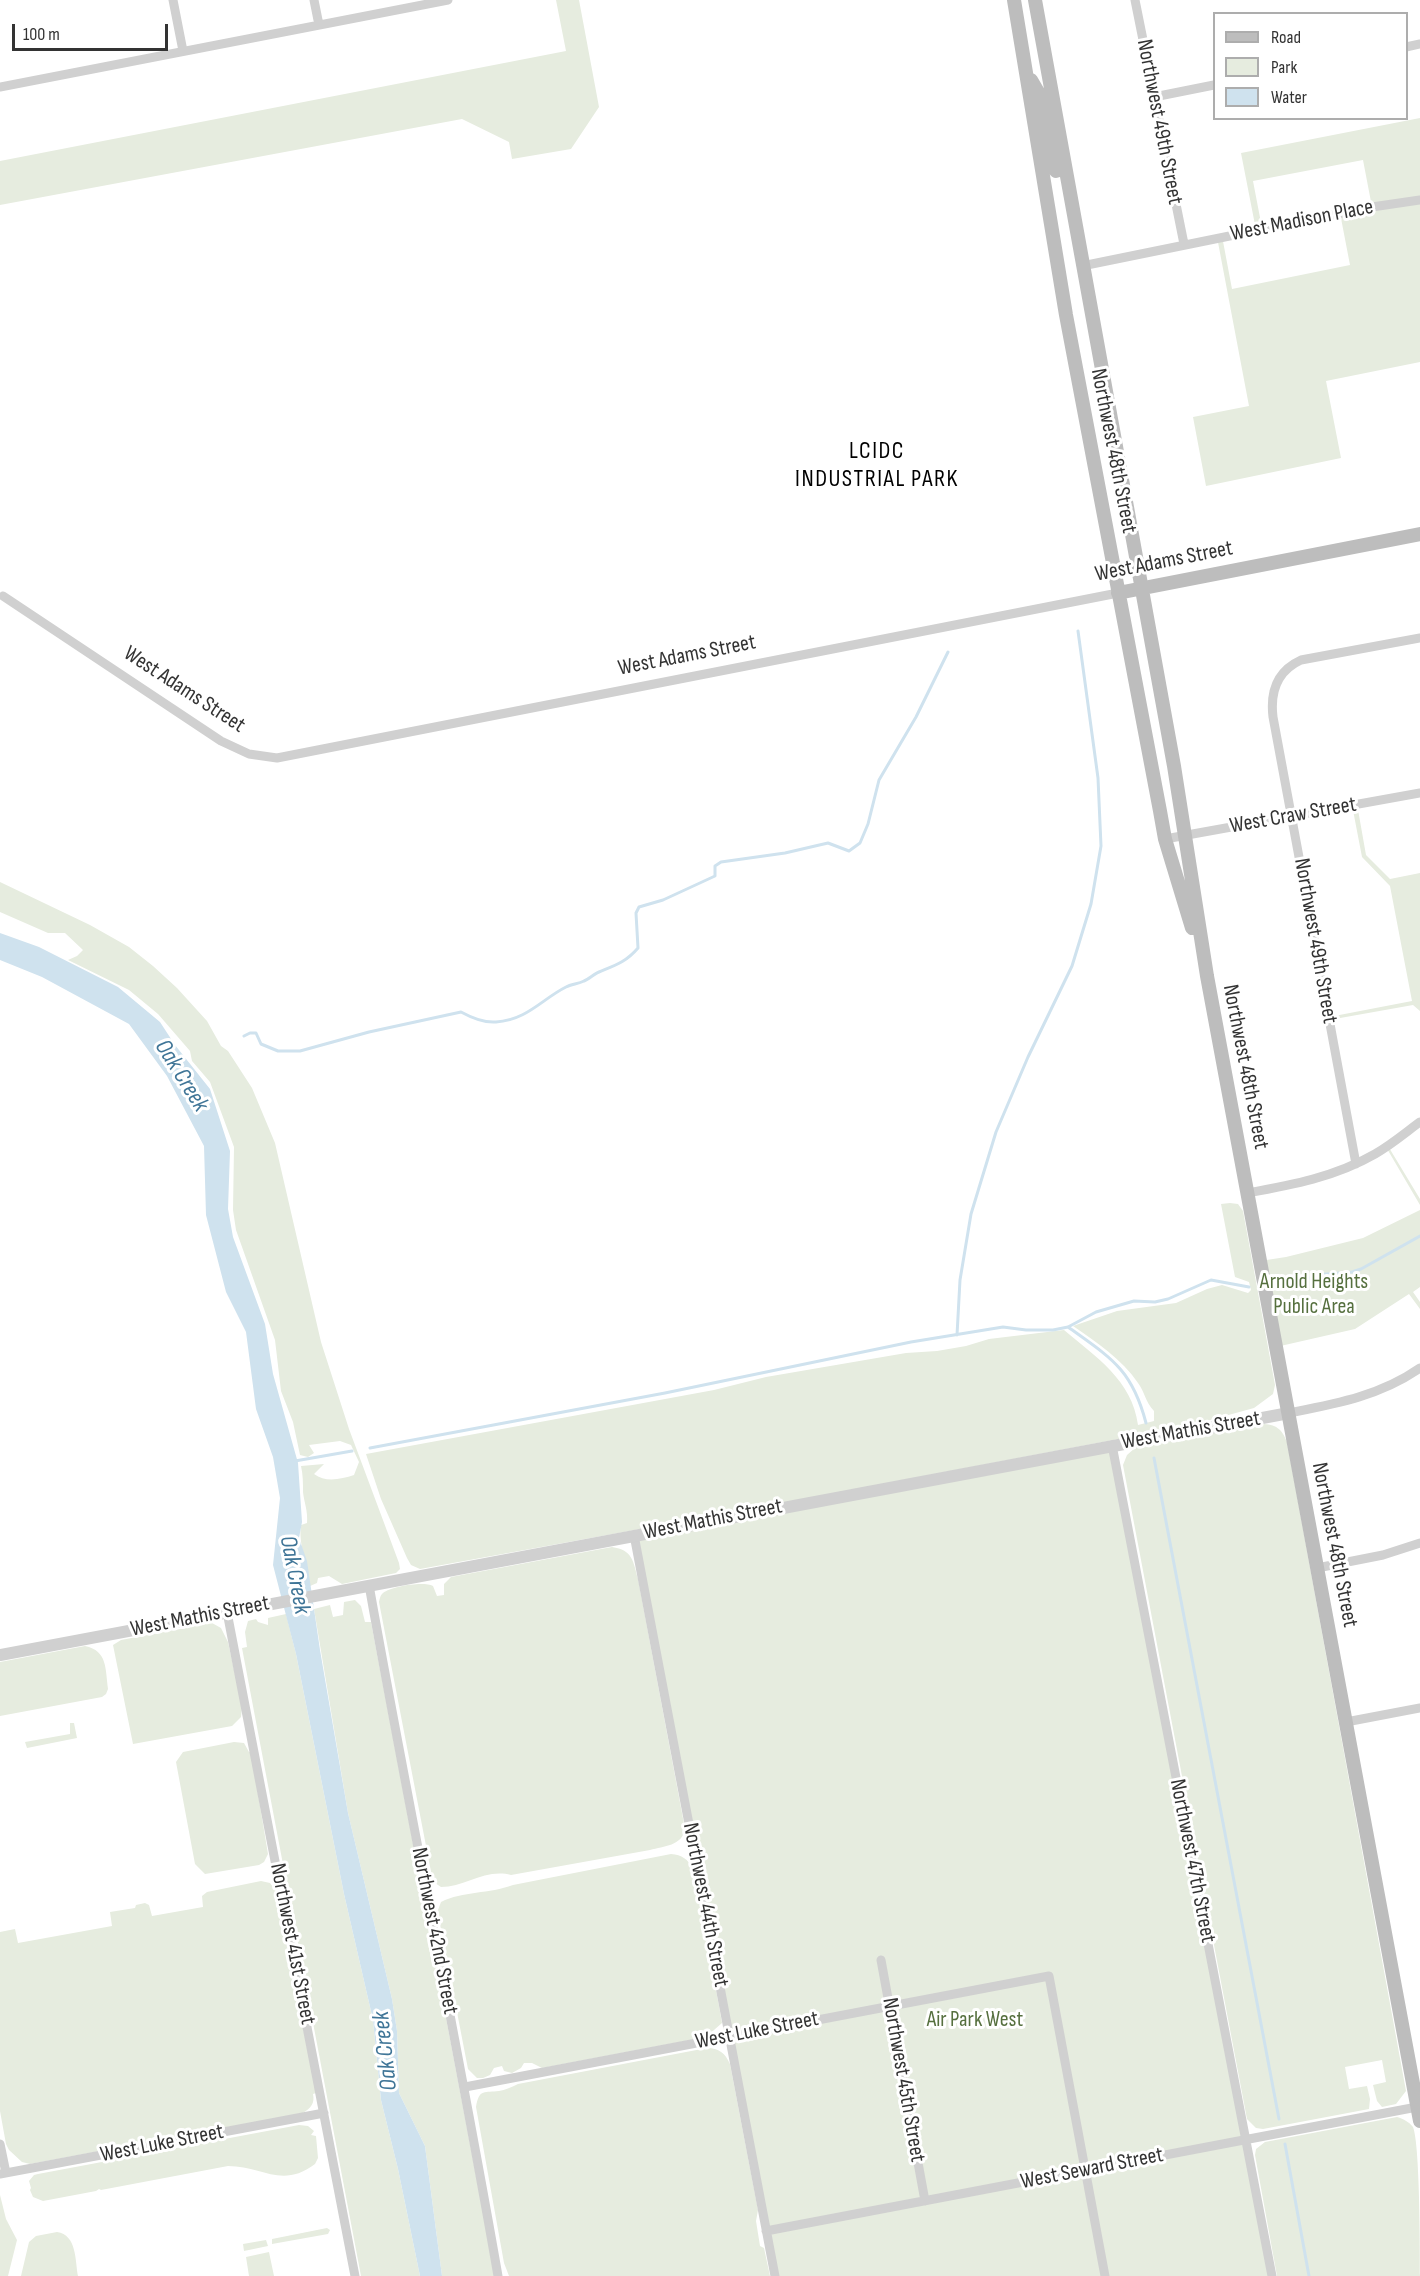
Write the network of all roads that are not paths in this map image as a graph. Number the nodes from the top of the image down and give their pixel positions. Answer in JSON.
{"nodes":[{"id":1,"x":173,"y":0,"type":"edge"},
{"id":2,"x":314,"y":0,"type":"edge"},
{"id":3,"x":448,"y":0,"type":"edge"},
{"id":4,"x":1014,"y":0,"type":"edge"},
{"id":5,"x":1035,"y":0,"type":"edge"},
{"id":6,"x":1135,"y":0,"type":"edge"},
{"id":7,"x":319,"y":25,"type":"junction"},
{"id":8,"x":183,"y":51,"type":"junction"},
{"id":9,"x":1027,"y":74,"type":"junction"},
{"id":10,"x":1213,"y":85,"type":"edge"},
{"id":11,"x":0,"y":87,"type":"edge"},
{"id":12,"x":1154,"y":97,"type":"junction"},
{"id":13,"x":1420,"y":200,"type":"edge"},
{"id":14,"x":1184,"y":244,"type":"junction"},
{"id":15,"x":1082,"y":266,"type":"junction"},
{"id":16,"x":1420,"y":534,"type":"edge"},
{"id":17,"x":1140,"y":589,"type":"junction"},
{"id":18,"x":1118,"y":593,"type":"junction"},
{"id":19,"x":3,"y":596,"type":"dead end"},
{"id":20,"x":1420,"y":638,"type":"edge"},
{"id":21,"x":1420,"y":793,"type":"edge"},
{"id":22,"x":1292,"y":816,"type":"junction"},
{"id":23,"x":1185,"y":836,"type":"junction"},
{"id":24,"x":1165,"y":839,"type":"junction"},
{"id":25,"x":1207,"y":976,"type":"junction"},
{"id":26,"x":1420,"y":1122,"type":"edge"},
{"id":27,"x":1356,"y":1164,"type":"junction"},
{"id":28,"x":1247,"y":1193,"type":"junction"},
{"id":29,"x":1420,"y":1368,"type":"edge"},
{"id":30,"x":1288,"y":1413,"type":"junction"},
{"id":31,"x":1112,"y":1445,"type":"junction"},
{"id":32,"x":634,"y":1535,"type":"junction"},
{"id":33,"x":1420,"y":1543,"type":"edge"},
{"id":34,"x":1317,"y":1568,"type":"junction"},
{"id":35,"x":369,"y":1585,"type":"junction"},
{"id":36,"x":227,"y":1612,"type":"junction"},
{"id":37,"x":0,"y":1655,"type":"edge"},
{"id":38,"x":1420,"y":1708,"type":"edge"},
{"id":39,"x":1346,"y":1722,"type":"junction"},
{"id":40,"x":881,"y":1960,"type":"dead end"},
{"id":41,"x":890,"y":2006,"type":"junction"},
{"id":42,"x":730,"y":2036,"type":"junction"},
{"id":43,"x":465,"y":2086,"type":"junction"},
{"id":44,"x":324,"y":2113,"type":"junction"},
{"id":45,"x":1419,"y":2114,"type":"edge"},
{"id":46,"x":1246,"y":2139,"type":"junction"},
{"id":47,"x":0,"y":2144,"type":"edge"},
{"id":48,"x":1085,"y":2170,"type":"junction"},
{"id":49,"x":3,"y":2174,"type":"edge"},
{"id":50,"x":925,"y":2201,"type":"junction"},
{"id":51,"x":766,"y":2231,"type":"junction"},
{"id":52,"x":355,"y":2276,"type":"edge"},
{"id":53,"x":498,"y":2276,"type":"edge"},
{"id":54,"x":775,"y":2276,"type":"edge"},
{"id":55,"x":1105,"y":2276,"type":"edge"},
{"id":56,"x":1272,"y":2276,"type":"edge"}],
"edges":[{"from":1,"to":8,"type":"street"},
{"from":2,"to":7,"type":"street"},
{"from":3,"to":7,"type":"street"},
{"from":4,"to":9,"type":"main road","name":"Northwest 48th Street"},
{"from":5,"to":15,"type":"main road","name":"Northwest 48th Street"},
{"from":6,"to":12,"type":"street","name":"Northwest 49th Street"},
{"from":7,"to":8,"type":"street"},
{"from":8,"to":11,"type":"street"},
{"from":9,"to":15,"type":"main road"},
{"from":9,"to":18,"type":"main road","name":"Northwest 48th Street"},
{"from":10,"to":12,"type":"street"},
{"from":12,"to":14,"type":"street","name":"Northwest 49th Street"},
{"from":13,"to":14,"type":"street","name":"West Madison Place"},
{"from":14,"to":15,"type":"street","name":"West Madison Place"},
{"from":15,"to":17,"type":"main road","name":"Northwest 48th Street"},
{"from":16,"to":17,"type":"main road","name":"West Adams Street"},
{"from":17,"to":18,"type":"main road","name":"West Adams Street"},
{"from":17,"to":23,"type":"main road","name":"Northwest 48th Street"},
{"from":18,"to":19,"type":"street","name":"West Adams Street"},
{"from":18,"to":24,"type":"main road","name":"Northwest 48th Street"},
{"from":20,"to":22,"type":"street","name":"Northwest 49th Street"},
{"from":21,"to":22,"type":"street","name":"West Craw Street"},
{"from":22,"to":23,"type":"street","name":"West Craw Street"},
{"from":22,"to":27,"type":"street","name":"Northwest 49th Street"},
{"from":23,"to":24,"type":"street","name":"West Craw Street"},
{"from":23,"to":25,"type":"main road","name":"Northwest 48th Street"},
{"from":24,"to":25,"type":"main road","name":"Northwest 48th Street"},
{"from":25,"to":28,"type":"main road","name":"Northwest 48th Street"},
{"from":26,"to":27,"type":"street"},
{"from":27,"to":28,"type":"street"},
{"from":28,"to":30,"type":"main road","name":"Northwest 48th Street"},
{"from":29,"to":30,"type":"street","name":"West Mathis Street"},
{"from":30,"to":31,"type":"street","name":"West Mathis Street"},
{"from":30,"to":34,"type":"main road","name":"Northwest 48th Street"},
{"from":31,"to":32,"type":"street","name":"West Mathis Street"},
{"from":31,"to":46,"type":"street","name":"Northwest 47th Street"},
{"from":32,"to":35,"type":"street","name":"West Mathis Street"},
{"from":32,"to":42,"type":"street","name":"Northwest 44th Street"},
{"from":33,"to":34,"type":"street"},
{"from":34,"to":39,"type":"main road","name":"Northwest 48th Street"},
{"from":35,"to":36,"type":"street","name":"West Mathis Street"},
{"from":35,"to":43,"type":"street","name":"Northwest 42nd Street"},
{"from":36,"to":37,"type":"street","name":"West Mathis Street"},
{"from":36,"to":44,"type":"street","name":"Northwest 41st Street"},
{"from":38,"to":39,"type":"street"},
{"from":39,"to":45,"type":"main road","name":"Northwest 48th Street"},
{"from":40,"to":41,"type":"street","name":"Northwest 45th Street"},
{"from":41,"to":42,"type":"street","name":"West Luke Street"},
{"from":41,"to":48,"type":"street","name":"West Luke Street"},
{"from":41,"to":50,"type":"street","name":"Northwest 45th Street"},
{"from":42,"to":43,"type":"street","name":"West Luke Street"},
{"from":42,"to":51,"type":"street","name":"Northwest 44th Street"},
{"from":43,"to":53,"type":"street","name":"Northwest 42nd Street"},
{"from":44,"to":49,"type":"street","name":"West Luke Street"},
{"from":44,"to":52,"type":"street","name":"Northwest 41st Street"},
{"from":45,"to":46,"type":"street","name":"West Seward Street"},
{"from":46,"to":48,"type":"street","name":"West Seward Street"},
{"from":46,"to":56,"type":"street","name":"Northwest 47th Street"},
{"from":47,"to":49,"type":"street"},
{"from":48,"to":50,"type":"street","name":"West Seward Street"},
{"from":48,"to":55,"type":"street"},
{"from":50,"to":51,"type":"street","name":"West Seward Street"},
{"from":51,"to":54,"type":"street","name":"Northwest 44th Street"}]}
